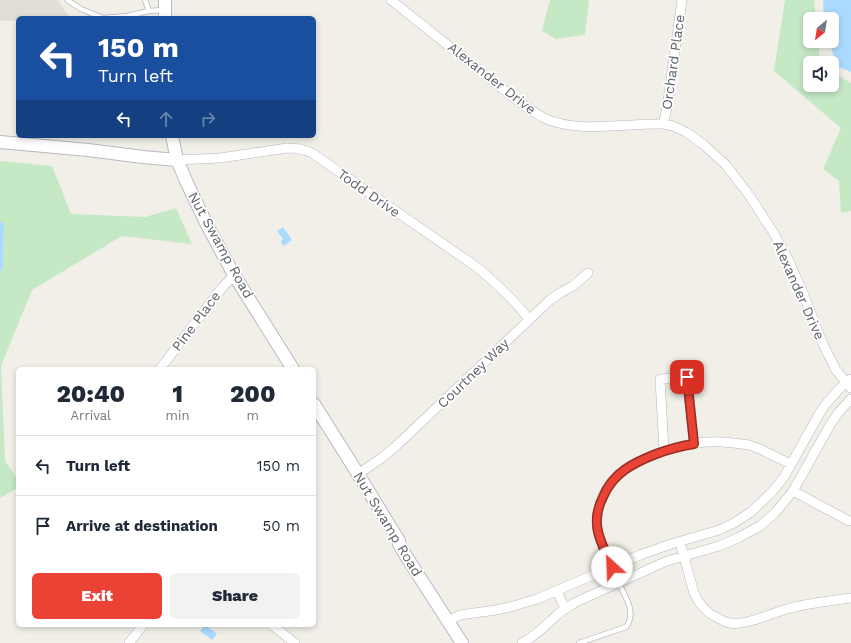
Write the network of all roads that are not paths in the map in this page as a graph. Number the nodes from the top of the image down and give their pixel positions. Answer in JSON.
{"nodes":[{"id":1,"x":67,"y":0,"type":"edge"},
{"id":2,"x":145,"y":0,"type":"edge"},
{"id":3,"x":391,"y":0,"type":"edge"},
{"id":4,"x":682,"y":0,"type":"edge"},
{"id":5,"x":165,"y":9,"type":"edge"},
{"id":6,"x":149,"y":11,"type":"junction"},
{"id":7,"x":98,"y":16,"type":"edge"},
{"id":8,"x":127,"y":16,"type":"edge"},
{"id":9,"x":663,"y":124,"type":"junction"},
{"id":10,"x":172,"y":138,"type":"edge"},
{"id":11,"x":0,"y":142,"type":"edge"},
{"id":12,"x":177,"y":160,"type":"junction"},
{"id":13,"x":588,"y":273,"type":"dead end"},
{"id":14,"x":234,"y":275,"type":"junction"},
{"id":15,"x":529,"y":319,"type":"junction"},
{"id":16,"x":162,"y":367,"type":"edge"},
{"id":17,"x":292,"y":367,"type":"edge"},
{"id":18,"x":849,"y":383,"type":"edge"},
{"id":19,"x":851,"y":399,"type":"edge"},
{"id":20,"x":316,"y":407,"type":"edge"},
{"id":21,"x":804,"y":440,"type":"junction"},
{"id":22,"x":694,"y":444,"type":"junction"},
{"id":23,"x":817,"y":447,"type":"junction"},
{"id":24,"x":664,"y":451,"type":"junction"},
{"id":25,"x":790,"y":464,"type":"junction"},
{"id":26,"x":358,"y":474,"type":"junction"},
{"id":27,"x":793,"y":491,"type":"junction"},
{"id":28,"x":849,"y":521,"type":"dead end"},
{"id":29,"x":708,"y":533,"type":"junction"},
{"id":30,"x":680,"y":542,"type":"junction"},
{"id":31,"x":711,"y":549,"type":"junction"},
{"id":32,"x":683,"y":556,"type":"junction"},
{"id":33,"x":612,"y":567,"type":"junction"},
{"id":34,"x":619,"y":583,"type":"junction"},
{"id":35,"x":557,"y":591,"type":"junction"},
{"id":36,"x":851,"y":598,"type":"edge"},
{"id":37,"x":565,"y":609,"type":"junction"},
{"id":38,"x":448,"y":621,"type":"junction"},
{"id":39,"x":141,"y":627,"type":"edge"},
{"id":40,"x":275,"y":627,"type":"edge"},
{"id":41,"x":129,"y":643,"type":"edge"},
{"id":42,"x":295,"y":643,"type":"edge"},
{"id":43,"x":462,"y":643,"type":"edge"},
{"id":44,"x":522,"y":643,"type":"edge"},
{"id":45,"x":579,"y":643,"type":"edge"}],
"edges":[{"from":1,"to":7,"type":"lane"},
{"from":2,"to":6,"type":"lane"},
{"from":3,"to":9,"type":"street","name":"Alexander Drive"},
{"from":4,"to":9,"type":"street","name":"Orchard Place"},
{"from":5,"to":6,"type":"lane"},
{"from":6,"to":8,"type":"lane"},
{"from":9,"to":18,"type":"street","name":"Alexander Drive"},
{"from":10,"to":12,"type":"main road","name":"Nut Swamp Road"},
{"from":11,"to":12,"type":"main road"},
{"from":12,"to":14,"type":"main road","name":"Nut Swamp Road"},
{"from":12,"to":15,"type":"street","name":"Todd Drive"},
{"from":13,"to":15,"type":"street","name":"Courtney Way"},
{"from":14,"to":16,"type":"street","name":"Pine Place"},
{"from":14,"to":17,"type":"main road","name":"Nut Swamp Road"},
{"from":15,"to":26,"type":"street","name":"Courtney Way"},
{"from":18,"to":21,"type":"street"},
{"from":19,"to":23,"type":"street"},
{"from":20,"to":26,"type":"main road","name":"Nut Swamp Road"},
{"from":21,"to":23,"type":"street"},
{"from":21,"to":25,"type":"street"},
{"from":22,"to":24,"type":"street"},
{"from":22,"to":24,"type":"street"},
{"from":22,"to":25,"type":"street"},
{"from":23,"to":27,"type":"street"},
{"from":24,"to":33,"type":"street"},
{"from":25,"to":29,"type":"street"},
{"from":26,"to":38,"type":"main road","name":"Nut Swamp Road"},
{"from":27,"to":28,"type":"street"},
{"from":27,"to":31,"type":"street"},
{"from":29,"to":30,"type":"street"},
{"from":29,"to":31,"type":"street"},
{"from":30,"to":32,"type":"street"},
{"from":30,"to":33,"type":"street"},
{"from":31,"to":32,"type":"street"},
{"from":32,"to":34,"type":"street"},
{"from":32,"to":36,"type":"street"},
{"from":33,"to":34,"type":"street"},
{"from":33,"to":35,"type":"street"},
{"from":34,"to":37,"type":"street"},
{"from":34,"to":45,"type":"lane"},
{"from":35,"to":37,"type":"street"},
{"from":35,"to":38,"type":"street"},
{"from":37,"to":44,"type":"street"},
{"from":38,"to":43,"type":"main road","name":"Nut Swamp Road"},
{"from":39,"to":41,"type":"street"},
{"from":40,"to":42,"type":"street"}]}
